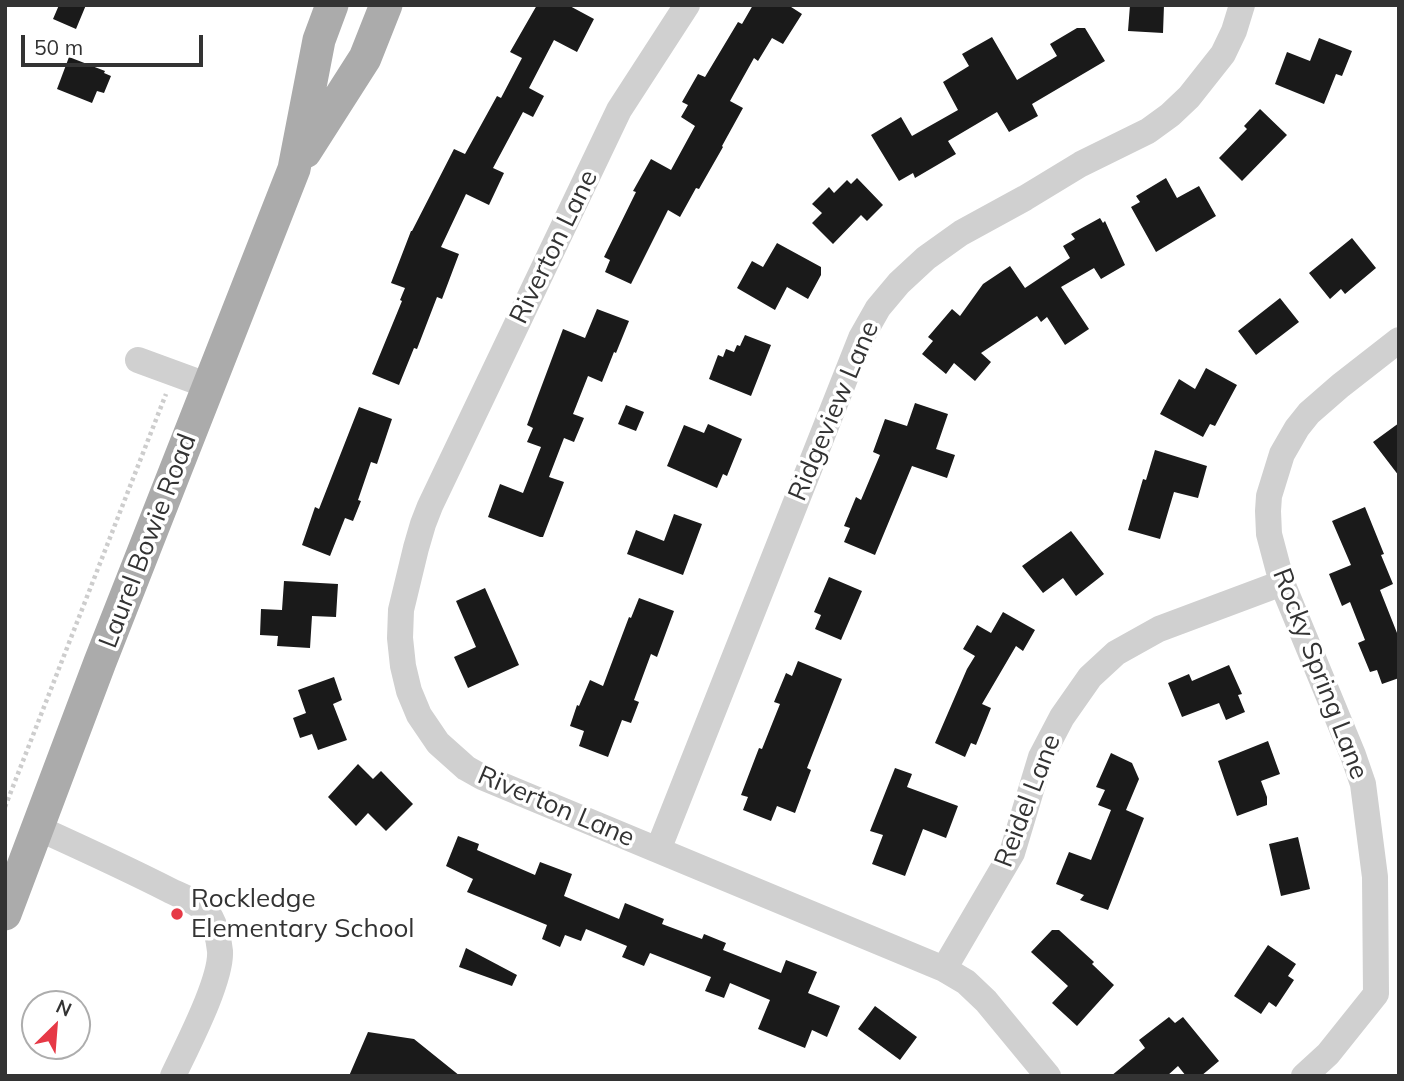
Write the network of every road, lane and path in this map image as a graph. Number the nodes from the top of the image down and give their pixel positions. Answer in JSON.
{"nodes":[{"id":1,"x":332,"y":5,"type":"edge"},
{"id":2,"x":386,"y":5,"type":"edge"},
{"id":3,"x":687,"y":5,"type":"edge"},
{"id":4,"x":1242,"y":5,"type":"edge"},
{"id":5,"x":294,"y":169,"type":"junction"},
{"id":6,"x":1399,"y":340,"type":"edge"},
{"id":7,"x":138,"y":360,"type":"dead end"},
{"id":8,"x":173,"y":373,"type":"junction"},
{"id":9,"x":209,"y":386,"type":"junction"},
{"id":10,"x":1282,"y":583,"type":"junction"},
{"id":11,"x":5,"y":807,"type":"edge"},
{"id":12,"x":38,"y":828,"type":"junction"},
{"id":13,"x":658,"y":850,"type":"junction"},
{"id":14,"x":5,"y":914,"type":"edge"},
{"id":15,"x":944,"y":969,"type":"junction"},
{"id":16,"x":1387,"y":998,"type":"edge"},
{"id":17,"x":173,"y":1076,"type":"edge"},
{"id":18,"x":1048,"y":1076,"type":"edge"},
{"id":19,"x":1304,"y":1076,"type":"edge"}],
"edges":[{"from":1,"to":5,"type":"main road","name":"Laurel Bowie Road"},
{"from":2,"to":5,"type":"main road","name":"Laurel Bowie Road"},
{"from":3,"to":13,"type":"street","name":"Riverton Lane"},
{"from":4,"to":13,"type":"street","name":"Ridgeview Lane"},
{"from":5,"to":9,"type":"main road","name":"Laurel Bowie Road"},
{"from":6,"to":10,"type":"street","name":"Rocky Spring Lane"},
{"from":7,"to":8,"type":"street"},
{"from":8,"to":9,"type":"street"},
{"from":8,"to":11,"type":"path"},
{"from":9,"to":12,"type":"main road","name":"Laurel Bowie Road"},
{"from":10,"to":15,"type":"street","name":"Reidel Lane"},
{"from":10,"to":16,"type":"street","name":"Rocky Spring Lane"},
{"from":12,"to":14,"type":"main road","name":"Laurel Bowie Road"},
{"from":12,"to":17,"type":"street"},
{"from":13,"to":15,"type":"street","name":"Riverton Lane"},
{"from":15,"to":18,"type":"street","name":"Riverton Lane"},
{"from":16,"to":19,"type":"street","name":"Rocky Spring Lane"}]}
